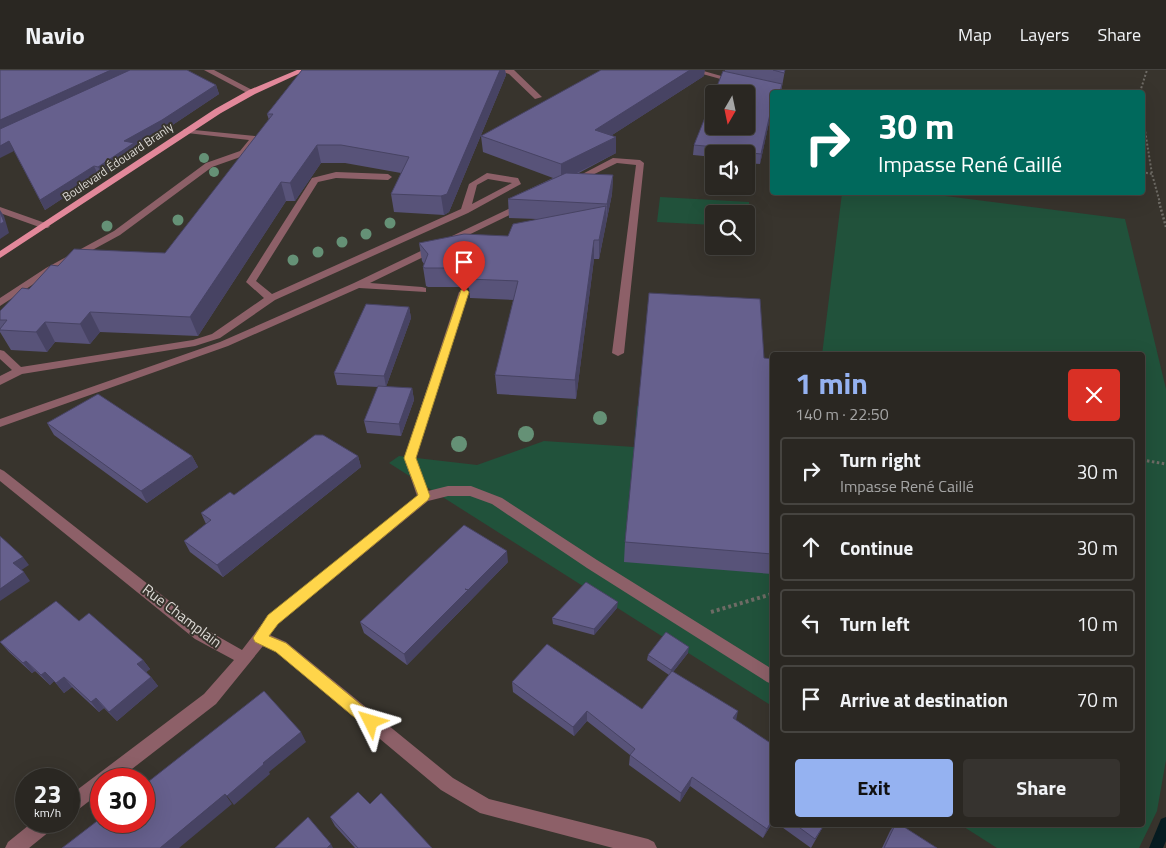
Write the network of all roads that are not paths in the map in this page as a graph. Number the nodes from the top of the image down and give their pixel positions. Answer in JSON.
{"nodes":[{"id":1,"x":208,"y":70,"type":"edge"},
{"id":2,"x":303,"y":70,"type":"edge"},
{"id":3,"x":501,"y":70,"type":"edge"},
{"id":4,"x":692,"y":70,"type":"edge"},
{"id":5,"x":747,"y":84,"type":"edge"},
{"id":6,"x":756,"y":86,"type":"edge"},
{"id":7,"x":775,"y":90,"type":"edge"},
{"id":8,"x":252,"y":92,"type":"junction"},
{"id":9,"x":538,"y":97,"type":"dead end"},
{"id":10,"x":187,"y":130,"type":"junction"},
{"id":11,"x":388,"y":176,"type":"edge"},
{"id":12,"x":562,"y":186,"type":"edge"},
{"id":13,"x":536,"y":199,"type":"edge"},
{"id":14,"x":0,"y":210,"type":"edge"},
{"id":15,"x":465,"y":211,"type":"junction"},
{"id":16,"x":45,"y":226,"type":"junction"},
{"id":17,"x":0,"y":255,"type":"edge"},
{"id":18,"x":358,"y":286,"type":"junction"},
{"id":19,"x":422,"y":290,"type":"edge"},
{"id":20,"x":464,"y":292,"type":"edge"},
{"id":21,"x":271,"y":298,"type":"junction"},
{"id":22,"x":0,"y":303,"type":"edge"},
{"id":23,"x":0,"y":352,"type":"edge"},
{"id":24,"x":618,"y":353,"type":"dead end"},
{"id":25,"x":19,"y":370,"type":"junction"},
{"id":26,"x":0,"y":381,"type":"edge"},
{"id":27,"x":0,"y":423,"type":"edge"},
{"id":28,"x":0,"y":474,"type":"edge"},
{"id":29,"x":424,"y":496,"type":"junction"},
{"id":30,"x":260,"y":638,"type":"junction"},
{"id":31,"x":244,"y":658,"type":"junction"},
{"id":32,"x":770,"y":676,"type":"edge"},
{"id":33,"x":119,"y":768,"type":"edge"},
{"id":34,"x":33,"y":833,"type":"edge"},
{"id":35,"x":14,"y":848,"type":"edge"},
{"id":36,"x":648,"y":848,"type":"edge"}],
"edges":[{"from":1,"to":8,"type":"street"},
{"from":2,"to":8,"type":"main road","name":"Boulevard Édouard Branly"},
{"from":3,"to":9,"type":"street"},
{"from":4,"to":5,"type":"street"},
{"from":6,"to":7,"type":"street"},
{"from":8,"to":10,"type":"main road","name":"Boulevard Édouard Branly"},
{"from":10,"to":16,"type":"main road","name":"Boulevard Édouard Branly"},
{"from":10,"to":22,"type":"street"},
{"from":11,"to":21,"type":"street"},
{"from":12,"to":24,"type":"street"},
{"from":13,"to":18,"type":"street"},
{"from":14,"to":16,"type":"street"},
{"from":15,"to":15,"type":"street"},
{"from":15,"to":21,"type":"street"},
{"from":16,"to":17,"type":"main road","name":"Boulevard Édouard Branly"},
{"from":18,"to":19,"type":"street"},
{"from":18,"to":27,"type":"street"},
{"from":20,"to":29,"type":"street"},
{"from":21,"to":25,"type":"street"},
{"from":23,"to":25,"type":"street"},
{"from":25,"to":26,"type":"street"},
{"from":28,"to":31,"type":"street","name":"Rue Champlain"},
{"from":29,"to":30,"type":"street"},
{"from":29,"to":32,"type":"street"},
{"from":30,"to":31,"type":"street"},
{"from":30,"to":36,"type":"street"},
{"from":31,"to":33,"type":"street"},
{"from":34,"to":35,"type":"street"}]}
